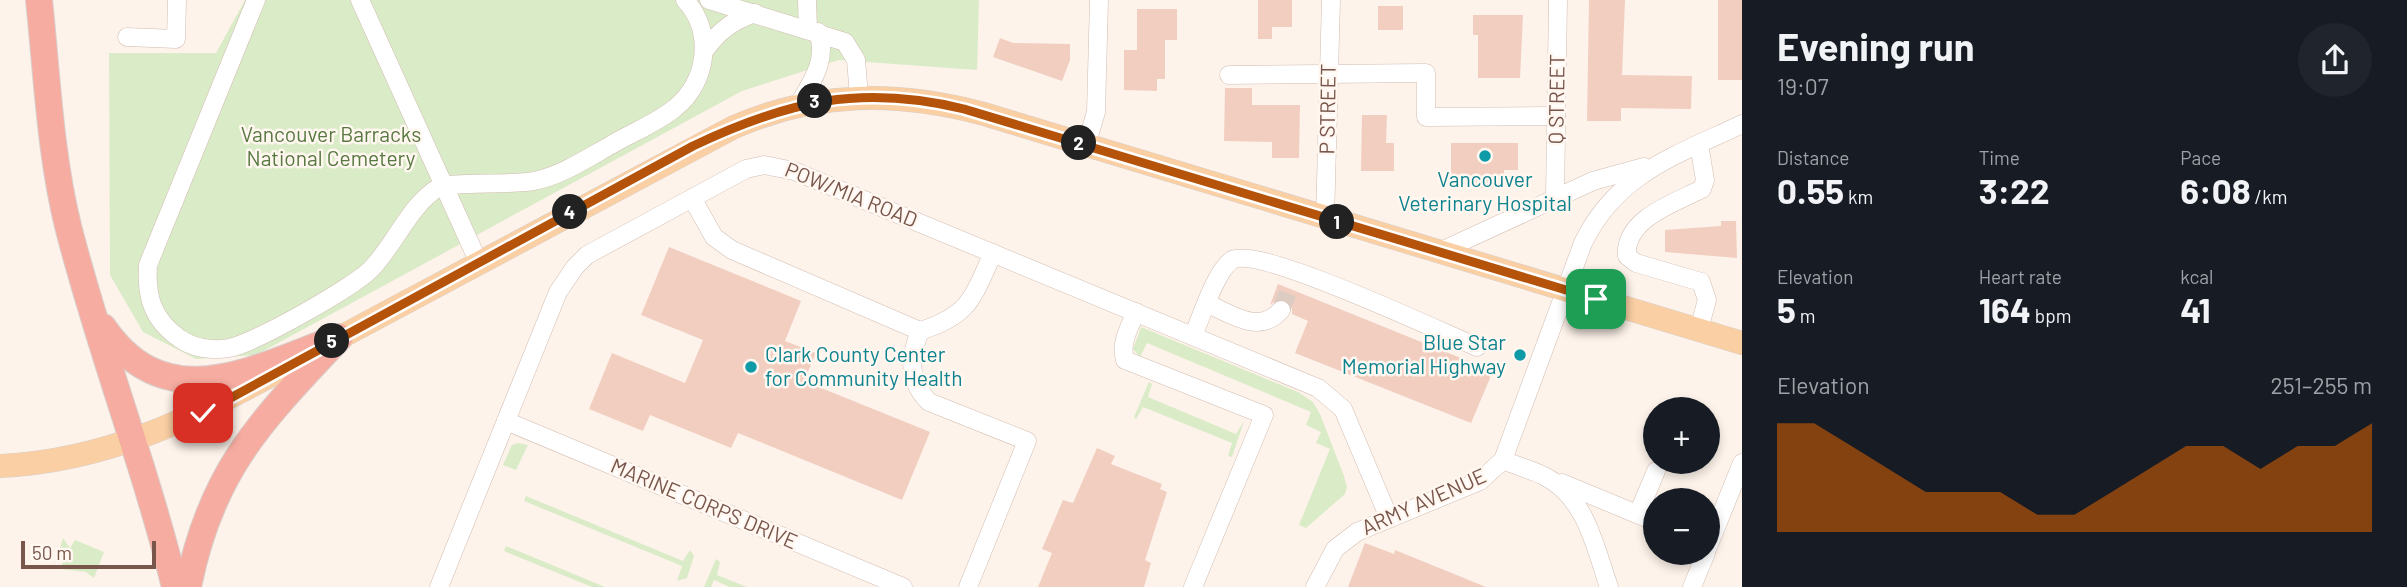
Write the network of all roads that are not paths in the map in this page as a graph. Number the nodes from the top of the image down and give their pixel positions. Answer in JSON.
{"nodes":[{"id":1,"x":39,"y":0,"type":"edge"},
{"id":2,"x":177,"y":0,"type":"edge"},
{"id":3,"x":256,"y":0,"type":"edge"},
{"id":4,"x":360,"y":0,"type":"edge"},
{"id":5,"x":685,"y":0,"type":"edge"},
{"id":6,"x":709,"y":0,"type":"edge"},
{"id":7,"x":807,"y":0,"type":"edge"},
{"id":8,"x":1099,"y":0,"type":"edge"},
{"id":9,"x":1331,"y":0,"type":"edge"},
{"id":10,"x":1558,"y":0,"type":"edge"},
{"id":11,"x":755,"y":13,"type":"junction"},
{"id":12,"x":813,"y":31,"type":"junction"},
{"id":13,"x":127,"y":37,"type":"dead end"},
{"id":14,"x":705,"y":50,"type":"junction"},
{"id":15,"x":1229,"y":75,"type":"dead end"},
{"id":16,"x":1329,"y":75,"type":"junction"},
{"id":17,"x":859,"y":96,"type":"junction"},
{"id":18,"x":799,"y":104,"type":"junction"},
{"id":19,"x":1556,"y":116,"type":"junction"},
{"id":20,"x":1742,"y":124,"type":"edge"},
{"id":21,"x":1699,"y":144,"type":"junction"},
{"id":22,"x":1086,"y":145,"type":"junction"},
{"id":23,"x":1660,"y":162,"type":"junction"},
{"id":24,"x":442,"y":185,"type":"junction"},
{"id":25,"x":692,"y":198,"type":"junction"},
{"id":26,"x":1555,"y":198,"type":"junction"},
{"id":27,"x":1325,"y":219,"type":"junction"},
{"id":28,"x":993,"y":253,"type":"junction"},
{"id":29,"x":1437,"y":253,"type":"junction"},
{"id":30,"x":478,"y":261,"type":"junction"},
{"id":31,"x":1296,"y":271,"type":"junction"},
{"id":32,"x":1289,"y":289,"type":"tunnel mouth"},
{"id":33,"x":1566,"y":292,"type":"junction"},
{"id":34,"x":1208,"y":304,"type":"junction"},
{"id":35,"x":1281,"y":310,"type":"dead end"},
{"id":36,"x":1136,"y":312,"type":"junction"},
{"id":37,"x":94,"y":314,"type":"junction"},
{"id":38,"x":1699,"y":329,"type":"junction"},
{"id":39,"x":920,"y":331,"type":"junction"},
{"id":40,"x":1194,"y":336,"type":"junction"},
{"id":41,"x":340,"y":337,"type":"junction"},
{"id":42,"x":1742,"y":343,"type":"edge"},
{"id":43,"x":1477,"y":347,"type":"dead end"},
{"id":44,"x":506,"y":421,"type":"junction"},
{"id":45,"x":132,"y":441,"type":"junction"},
{"id":46,"x":1503,"y":460,"type":"junction"},
{"id":47,"x":1742,"y":463,"type":"edge"},
{"id":48,"x":0,"y":466,"type":"edge"},
{"id":49,"x":1655,"y":474,"type":"edge"},
{"id":50,"x":1546,"y":477,"type":"junction"},
{"id":51,"x":1638,"y":514,"type":"junction"},
{"id":52,"x":1643,"y":516,"type":"edge"},
{"id":53,"x":1720,"y":517,"type":"edge"},
{"id":54,"x":1389,"y":518,"type":"junction"},
{"id":55,"x":1701,"y":565,"type":"edge"},
{"id":56,"x":175,"y":587,"type":"edge"},
{"id":57,"x":188,"y":587,"type":"edge"},
{"id":58,"x":439,"y":587,"type":"edge"},
{"id":59,"x":903,"y":587,"type":"edge"},
{"id":60,"x":968,"y":587,"type":"edge"},
{"id":61,"x":1193,"y":587,"type":"edge"},
{"id":62,"x":1315,"y":587,"type":"edge"},
{"id":63,"x":1609,"y":587,"type":"edge"},
{"id":64,"x":1692,"y":587,"type":"edge"}],
"edges":[{"from":1,"to":37,"type":"highway"},
{"from":2,"to":13,"type":"street"},
{"from":3,"to":24,"type":"street"},
{"from":4,"to":24,"type":"street"},
{"from":5,"to":14,"type":"street"},
{"from":6,"to":11,"type":"street"},
{"from":7,"to":12,"type":"street"},
{"from":8,"to":22,"type":"street"},
{"from":9,"to":16,"type":"street","name":"P STREET"},
{"from":10,"to":19,"type":"street","name":"Q STREET"},
{"from":11,"to":12,"type":"street"},
{"from":11,"to":14,"type":"street"},
{"from":12,"to":17,"type":"street"},
{"from":12,"to":18,"type":"street"},
{"from":14,"to":24,"type":"street"},
{"from":15,"to":16,"type":"street"},
{"from":16,"to":19,"type":"street"},
{"from":16,"to":27,"type":"street","name":"P STREET"},
{"from":17,"to":18,"type":"main road"},
{"from":17,"to":22,"type":"main road"},
{"from":18,"to":30,"type":"main road"},
{"from":19,"to":26,"type":"street","name":"Q STREET"},
{"from":20,"to":21,"type":"street"},
{"from":21,"to":23,"type":"street"},
{"from":21,"to":38,"type":"street"},
{"from":22,"to":27,"type":"main road"},
{"from":23,"to":26,"type":"street"},
{"from":23,"to":33,"type":"street","name":"ARMY AVENUE"},
{"from":24,"to":30,"type":"street"},
{"from":25,"to":28,"type":"street","name":"POW/MIA ROAD"},
{"from":25,"to":39,"type":"street"},
{"from":25,"to":44,"type":"street","name":"POW/MIA ROAD"},
{"from":26,"to":29,"type":"street"},
{"from":27,"to":29,"type":"main road"},
{"from":28,"to":36,"type":"street","name":"POW/MIA ROAD"},
{"from":28,"to":39,"type":"street"},
{"from":29,"to":33,"type":"main road"},
{"from":30,"to":41,"type":"main road"},
{"from":31,"to":32,"type":"street"},
{"from":31,"to":34,"type":"street"},
{"from":31,"to":43,"type":"street"},
{"from":33,"to":38,"type":"main road"},
{"from":33,"to":46,"type":"street","name":"ARMY AVENUE"},
{"from":34,"to":35,"type":"street"},
{"from":34,"to":40,"type":"street"},
{"from":36,"to":40,"type":"street","name":"POW/MIA ROAD"},
{"from":36,"to":61,"type":"street"},
{"from":37,"to":41,"type":"highway"},
{"from":37,"to":45,"type":"highway"},
{"from":38,"to":42,"type":"main road"},
{"from":39,"to":60,"type":"street"},
{"from":40,"to":54,"type":"street","name":"POW/MIA ROAD"},
{"from":41,"to":45,"type":"main road"},
{"from":41,"to":57,"type":"highway"},
{"from":44,"to":58,"type":"street","name":"POW/MIA ROAD"},
{"from":44,"to":59,"type":"street","name":"MARINE CORPS DRIVE"},
{"from":45,"to":48,"type":"main road"},
{"from":45,"to":56,"type":"highway"},
{"from":46,"to":50,"type":"street"},
{"from":46,"to":54,"type":"street","name":"ARMY AVENUE"},
{"from":47,"to":53,"type":"street"},
{"from":49,"to":51,"type":"street"},
{"from":50,"to":51,"type":"street"},
{"from":50,"to":63,"type":"street"},
{"from":51,"to":52,"type":"street"},
{"from":54,"to":62,"type":"street","name":"ARMY AVENUE"},
{"from":55,"to":64,"type":"street"}]}
